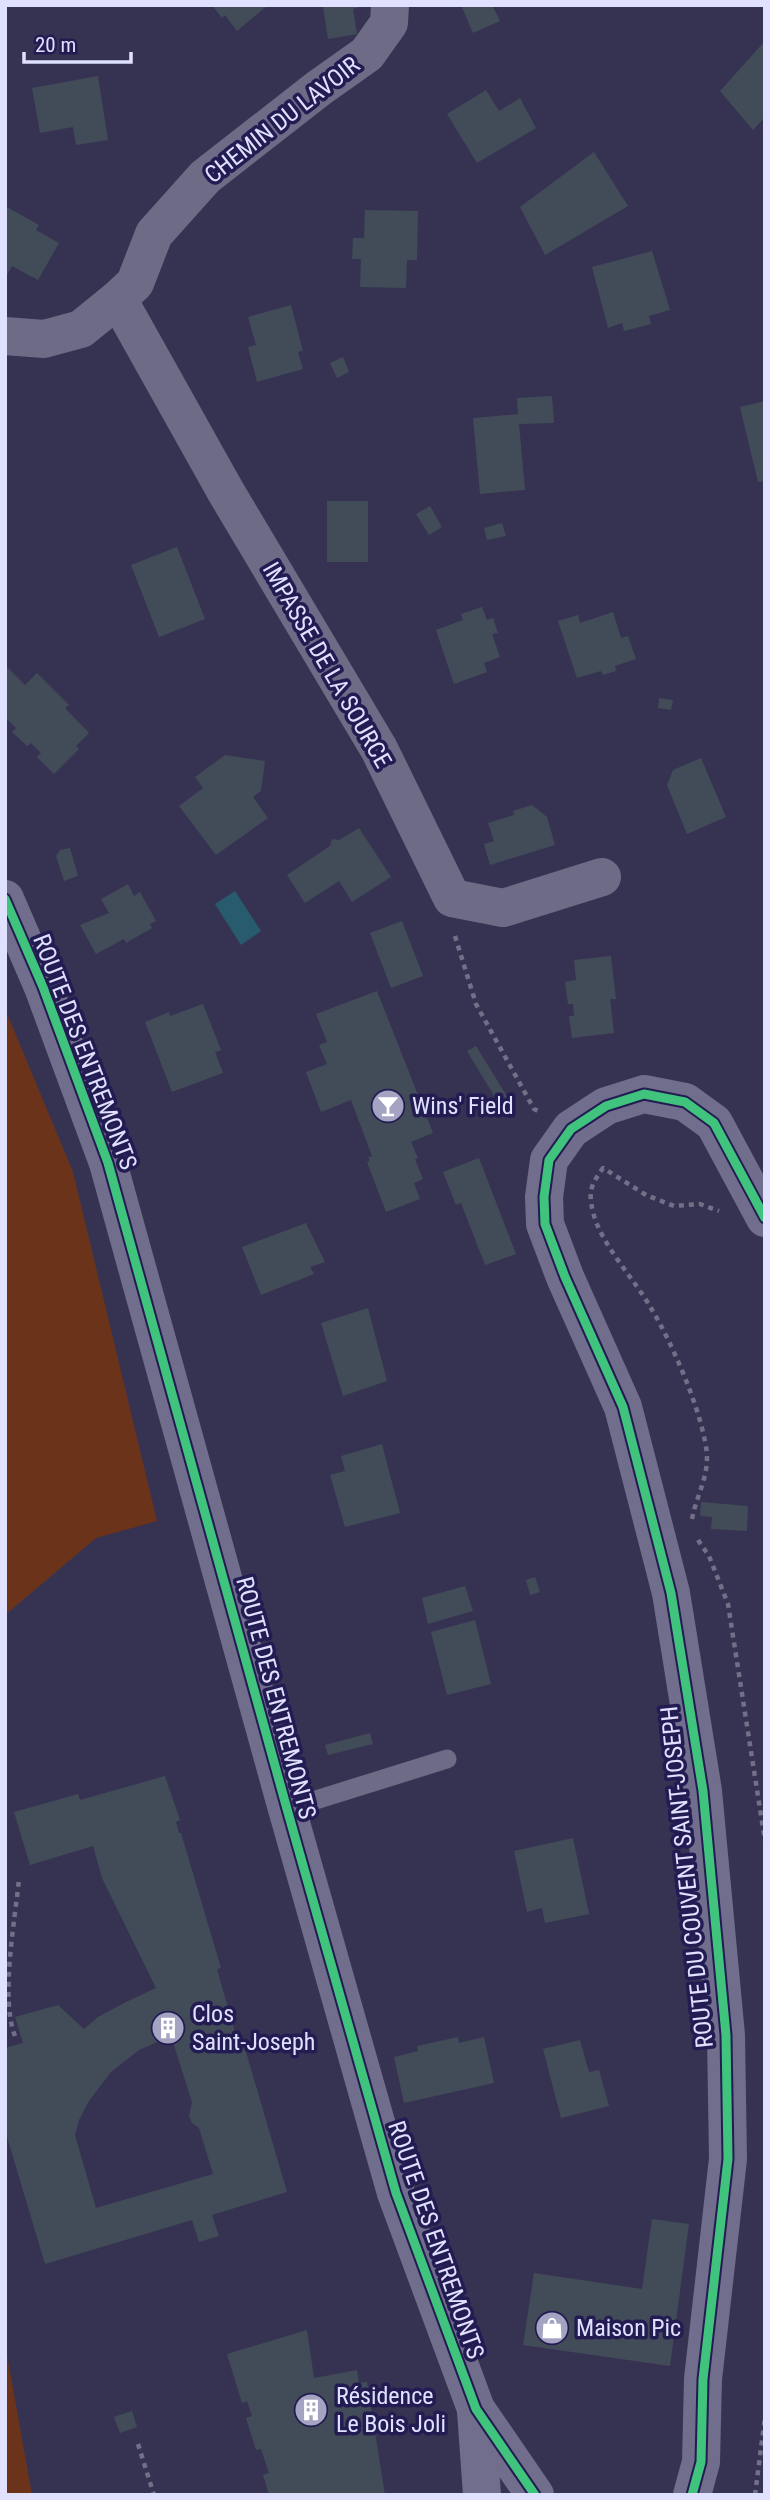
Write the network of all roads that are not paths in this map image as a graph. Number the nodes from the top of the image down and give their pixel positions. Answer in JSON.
{"nodes":[{"id":1,"x":390,"y":5,"type":"edge"},
{"id":2,"x":118,"y":299,"type":"junction"},
{"id":3,"x":5,"y":336,"type":"edge"},
{"id":4,"x":602,"y":877,"type":"dead end"},
{"id":5,"x":5,"y":899,"type":"edge"},
{"id":6,"x":765,"y":1218,"type":"edge"},
{"id":7,"x":447,"y":1759,"type":"dead end"},
{"id":8,"x":286,"y":1809,"type":"junction"},
{"id":9,"x":476,"y":2409,"type":"junction"},
{"id":10,"x":482,"y":2495,"type":"edge"},
{"id":11,"x":535,"y":2495,"type":"edge"},
{"id":12,"x":692,"y":2495,"type":"edge"}],
"edges":[{"from":1,"to":2,"type":"street","name":"CHEMIN DU LAVOIR"},
{"from":2,"to":3,"type":"street","name":"CHEMIN DU LAVOIR"},
{"from":2,"to":4,"type":"street","name":"IMPASSE DE LA SOURCE"},
{"from":5,"to":8,"type":"main road","name":"ROUTE DES ENTREMONTS"},
{"from":6,"to":12,"type":"main road","name":"ROUTE DU COUVENT SAINT-JOSEPH"},
{"from":7,"to":8,"type":"lane"},
{"from":8,"to":9,"type":"main road","name":"ROUTE DES ENTREMONTS"},
{"from":9,"to":10,"type":"main road","name":"ROUTE DES ENTREMONTS"},
{"from":9,"to":11,"type":"main road","name":"ROUTE DES ENTREMONTS"}]}
